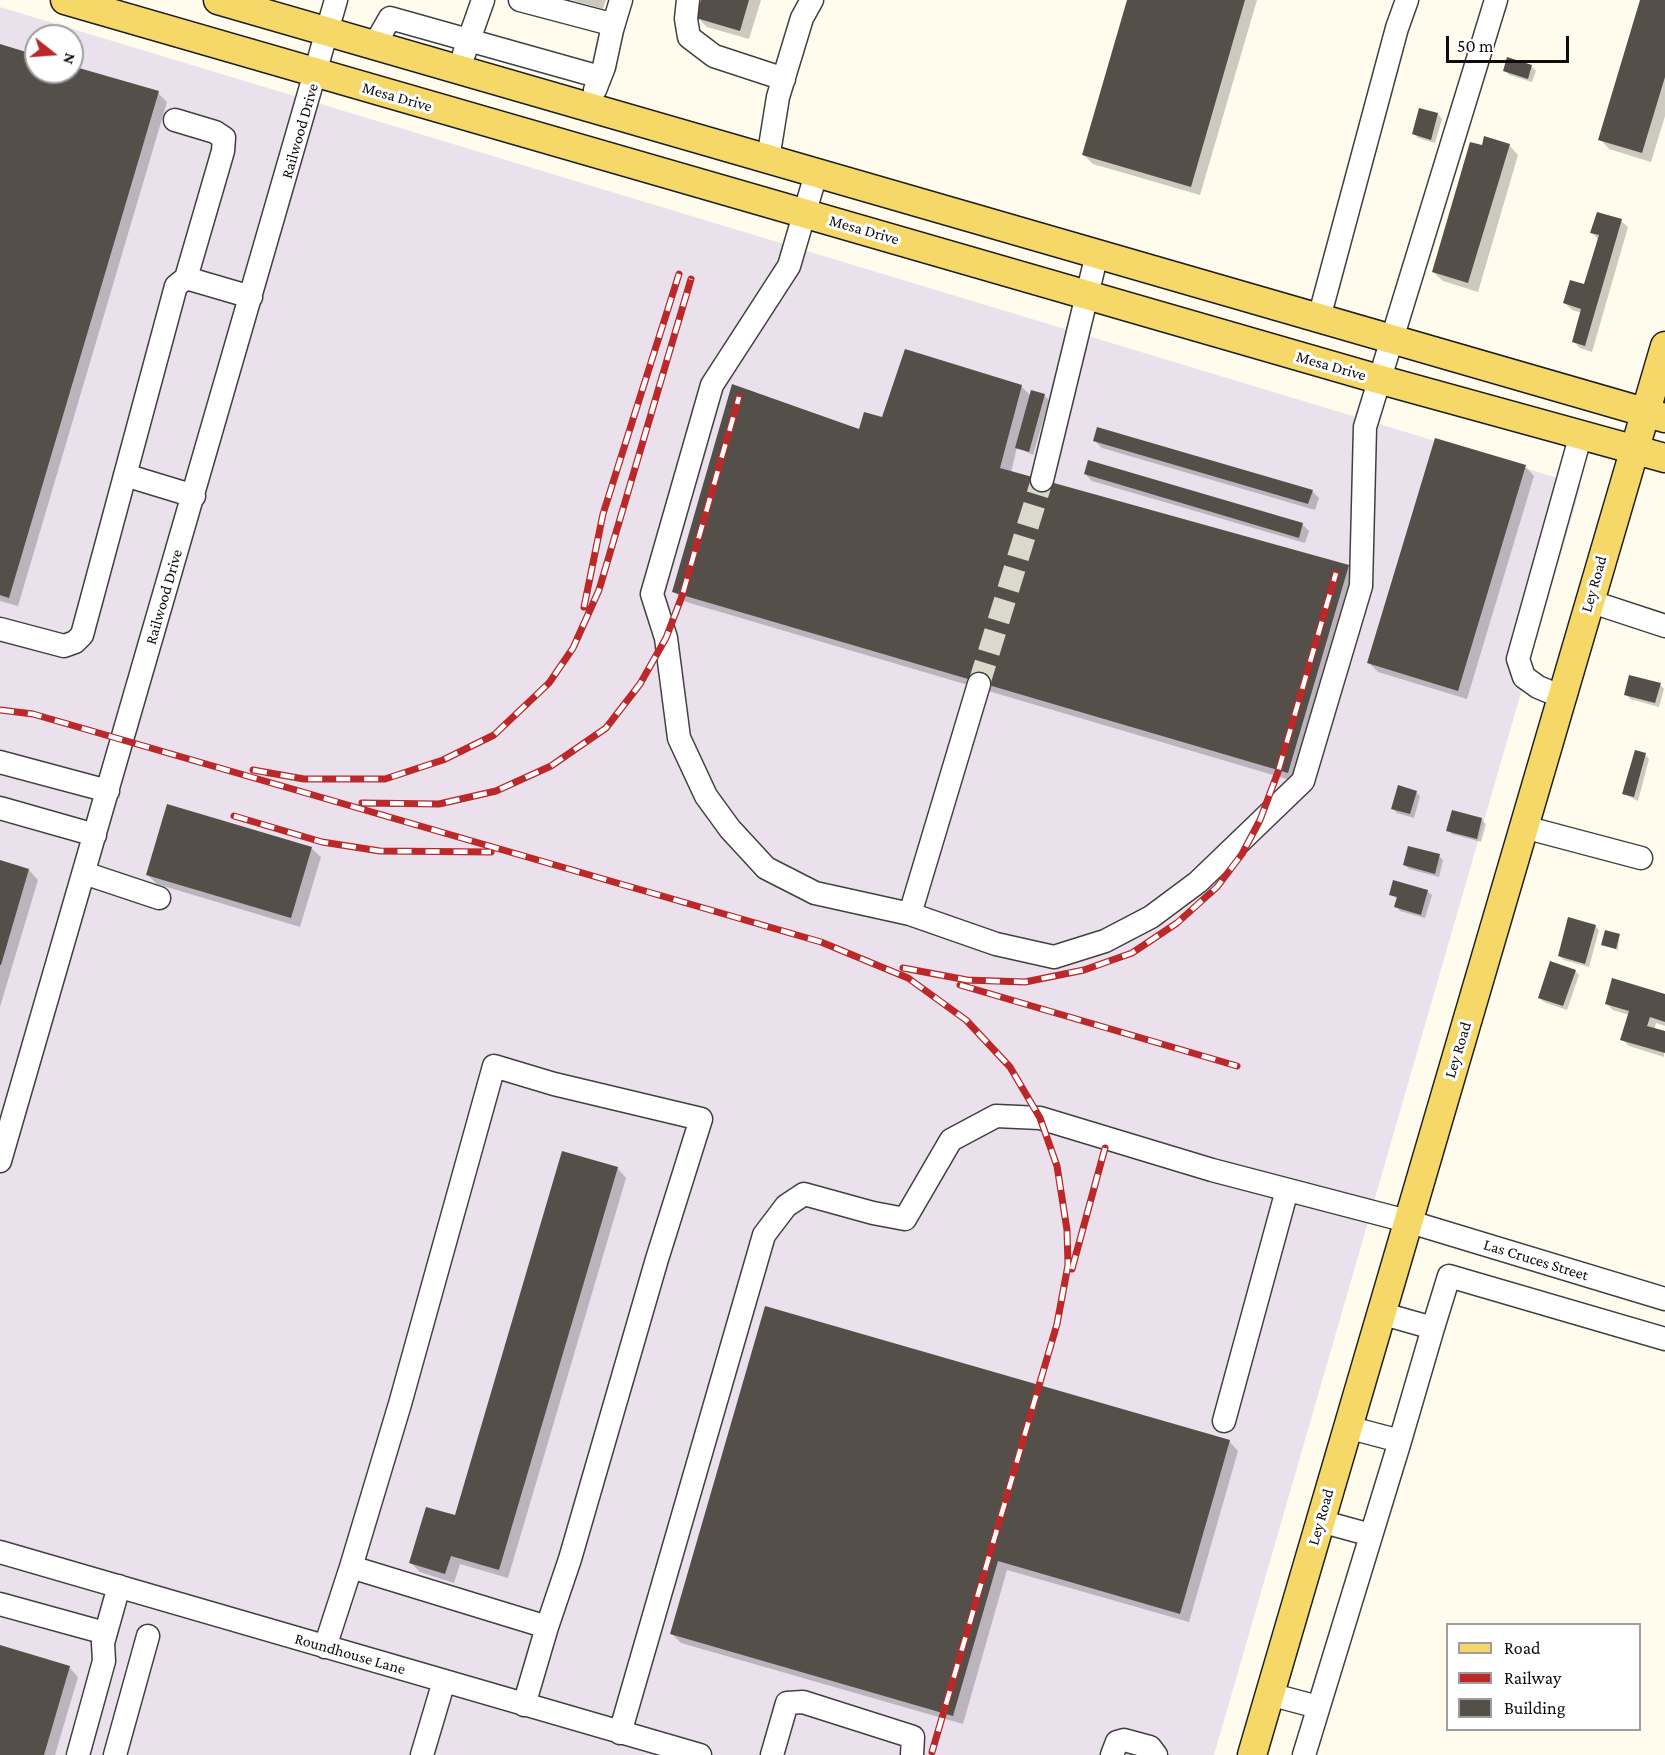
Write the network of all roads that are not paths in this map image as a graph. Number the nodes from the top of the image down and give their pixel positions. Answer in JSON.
{"nodes":[{"id":1,"x":218,"y":0,"type":"edge"},
{"id":2,"x":336,"y":0,"type":"edge"},
{"id":3,"x":483,"y":0,"type":"edge"},
{"id":4,"x":520,"y":0,"type":"edge"},
{"id":5,"x":621,"y":0,"type":"edge"},
{"id":6,"x":688,"y":0,"type":"edge"},
{"id":7,"x":812,"y":0,"type":"edge"},
{"id":8,"x":1407,"y":0,"type":"edge"},
{"id":9,"x":1496,"y":0,"type":"edge"},
{"id":10,"x":69,"y":1,"type":"edge"},
{"id":11,"x":612,"y":30,"type":"junction"},
{"id":12,"x":328,"y":33,"type":"junction"},
{"id":13,"x":468,"y":40,"type":"junction"},
{"id":14,"x":374,"y":46,"type":"junction"},
{"id":15,"x":460,"y":69,"type":"junction"},
{"id":16,"x":316,"y":74,"type":"junction"},
{"id":17,"x":600,"y":77,"type":"junction"},
{"id":18,"x":784,"y":79,"type":"junction"},
{"id":19,"x":588,"y":105,"type":"junction"},
{"id":20,"x":174,"y":120,"type":"dead end"},
{"id":21,"x":573,"y":147,"type":"junction"},
{"id":22,"x":768,"y":159,"type":"junction"},
{"id":23,"x":816,"y":174,"type":"junction"},
{"id":24,"x":806,"y":213,"type":"junction"},
{"id":25,"x":1097,"y":254,"type":"junction"},
{"id":26,"x":186,"y":278,"type":"junction"},
{"id":27,"x":1089,"y":296,"type":"junction"},
{"id":28,"x":251,"y":297,"type":"junction"},
{"id":29,"x":1319,"y":318,"type":"junction"},
{"id":30,"x":1390,"y":340,"type":"junction"},
{"id":31,"x":1664,"y":350,"type":"edge"},
{"id":32,"x":1377,"y":379,"type":"junction"},
{"id":33,"x":1655,"y":415,"type":"edge"},
{"id":34,"x":1581,"y":434,"type":"junction"},
{"id":35,"x":1633,"y":448,"type":"junction"},
{"id":36,"x":1665,"y":458,"type":"edge"},
{"id":37,"x":125,"y":475,"type":"junction"},
{"id":38,"x":1042,"y":480,"type":"tunnel mouth"},
{"id":39,"x":194,"y":496,"type":"junction"},
{"id":40,"x":1589,"y":601,"type":"junction"},
{"id":41,"x":1665,"y":626,"type":"edge"},
{"id":42,"x":0,"y":629,"type":"edge"},
{"id":43,"x":979,"y":684,"type":"tunnel mouth"},
{"id":44,"x":1562,"y":697,"type":"junction"},
{"id":45,"x":0,"y":762,"type":"edge"},
{"id":46,"x":108,"y":791,"type":"junction"},
{"id":47,"x":0,"y":808,"type":"edge"},
{"id":48,"x":1524,"y":827,"type":"junction"},
{"id":49,"x":95,"y":835,"type":"junction"},
{"id":50,"x":1641,"y":858,"type":"dead end"},
{"id":51,"x":84,"y":873,"type":"junction"},
{"id":52,"x":159,"y":898,"type":"dead end"},
{"id":53,"x":910,"y":914,"type":"junction"},
{"id":54,"x":8,"y":1102,"type":"edge"},
{"id":55,"x":0,"y":1161,"type":"edge"},
{"id":56,"x":1287,"y":1190,"type":"junction"},
{"id":57,"x":1407,"y":1221,"type":"junction"},
{"id":58,"x":1665,"y":1299,"type":"edge"},
{"id":59,"x":1380,"y":1313,"type":"junction"},
{"id":60,"x":1433,"y":1328,"type":"junction"},
{"id":61,"x":1665,"y":1339,"type":"edge"},
{"id":62,"x":1224,"y":1421,"type":"dead end"},
{"id":63,"x":1347,"y":1427,"type":"junction"},
{"id":64,"x":1400,"y":1441,"type":"junction"},
{"id":65,"x":1320,"y":1521,"type":"junction"},
{"id":66,"x":1371,"y":1535,"type":"junction"},
{"id":67,"x":0,"y":1551,"type":"edge"},
{"id":68,"x":351,"y":1567,"type":"junction"},
{"id":69,"x":119,"y":1586,"type":"junction"},
{"id":70,"x":0,"y":1604,"type":"edge"},
{"id":71,"x":547,"y":1627,"type":"junction"},
{"id":72,"x":105,"y":1633,"type":"junction"},
{"id":73,"x":148,"y":1636,"type":"dead end"},
{"id":74,"x":325,"y":1647,"type":"junction"},
{"id":75,"x":444,"y":1681,"type":"junction"},
{"id":76,"x":1269,"y":1694,"type":"junction"},
{"id":77,"x":524,"y":1705,"type":"junction"},
{"id":78,"x":1318,"y":1707,"type":"junction"},
{"id":79,"x":620,"y":1733,"type":"junction"},
{"id":80,"x":660,"y":1750,"type":"edge"},
{"id":81,"x":78,"y":1755,"type":"edge"},
{"id":82,"x":115,"y":1755,"type":"edge"},
{"id":83,"x":422,"y":1755,"type":"edge"},
{"id":84,"x":700,"y":1755,"type":"edge"},
{"id":85,"x":772,"y":1755,"type":"edge"},
{"id":86,"x":912,"y":1755,"type":"edge"},
{"id":87,"x":1112,"y":1755,"type":"edge"},
{"id":88,"x":1156,"y":1755,"type":"edge"},
{"id":89,"x":1252,"y":1755,"type":"edge"},
{"id":90,"x":1304,"y":1755,"type":"edge"}],
"edges":[{"from":1,"to":12,"type":"main road"},
{"from":2,"to":12,"type":"street","name":"Railwood Drive"},
{"from":3,"to":13,"type":"street"},
{"from":4,"to":11,"type":"street"},
{"from":5,"to":11,"type":"street"},
{"from":6,"to":18,"type":"street"},
{"from":7,"to":18,"type":"street"},
{"from":8,"to":29,"type":"street"},
{"from":9,"to":30,"type":"street"},
{"from":10,"to":16,"type":"main road","name":"Mesa Drive"},
{"from":11,"to":17,"type":"street"},
{"from":12,"to":14,"type":"main road"},
{"from":12,"to":16,"type":"street","name":"Railwood Drive"},
{"from":13,"to":14,"type":"street"},
{"from":13,"to":15,"type":"street"},
{"from":13,"to":17,"type":"street"},
{"from":14,"to":15,"type":"main road"},
{"from":15,"to":19,"type":"main road"},
{"from":16,"to":21,"type":"main road","name":"Mesa Drive"},
{"from":16,"to":28,"type":"street","name":"Railwood Drive"},
{"from":17,"to":19,"type":"street"},
{"from":18,"to":22,"type":"street"},
{"from":19,"to":21,"type":"main road"},
{"from":19,"to":22,"type":"main road"},
{"from":20,"to":26,"type":"street"},
{"from":21,"to":24,"type":"main road","name":"Mesa Drive"},
{"from":22,"to":23,"type":"main road"},
{"from":23,"to":24,"type":"street"},
{"from":23,"to":25,"type":"main road"},
{"from":24,"to":27,"type":"main road","name":"Mesa Drive"},
{"from":24,"to":53,"type":"street"},
{"from":25,"to":27,"type":"street"},
{"from":25,"to":29,"type":"main road"},
{"from":26,"to":28,"type":"street"},
{"from":26,"to":37,"type":"street"},
{"from":27,"to":32,"type":"main road","name":"Mesa Drive"},
{"from":27,"to":38,"type":"street"},
{"from":28,"to":39,"type":"street","name":"Railwood Drive"},
{"from":29,"to":30,"type":"main road"},
{"from":30,"to":32,"type":"street"},
{"from":30,"to":33,"type":"main road"},
{"from":31,"to":33,"type":"main road","name":"Ley Road"},
{"from":32,"to":34,"type":"main road","name":"Mesa Drive"},
{"from":32,"to":53,"type":"street"},
{"from":33,"to":35,"type":"main road","name":"Ley Road"},
{"from":34,"to":35,"type":"main road","name":"Mesa Drive"},
{"from":34,"to":44,"type":"street"},
{"from":35,"to":36,"type":"main road","name":"Mesa Drive"},
{"from":35,"to":40,"type":"main road","name":"Ley Road"},
{"from":37,"to":39,"type":"street"},
{"from":37,"to":42,"type":"street"},
{"from":39,"to":46,"type":"street","name":"Railwood Drive"},
{"from":40,"to":41,"type":"street"},
{"from":40,"to":44,"type":"main road","name":"Ley Road"},
{"from":43,"to":53,"type":"street"},
{"from":44,"to":48,"type":"main road","name":"Ley Road"},
{"from":45,"to":46,"type":"street"},
{"from":46,"to":49,"type":"street","name":"Railwood Drive"},
{"from":47,"to":49,"type":"street"},
{"from":48,"to":50,"type":"street"},
{"from":48,"to":57,"type":"main road","name":"Ley Road"},
{"from":49,"to":51,"type":"street","name":"Railwood Drive"},
{"from":51,"to":52,"type":"street"},
{"from":51,"to":54,"type":"street","name":"Railwood Drive"},
{"from":54,"to":55,"type":"street","name":"Railwood Drive"},
{"from":56,"to":57,"type":"street","name":"Las Cruces Street"},
{"from":56,"to":62,"type":"street"},
{"from":56,"to":79,"type":"street","name":"Las Cruces Street"},
{"from":57,"to":58,"type":"street","name":"Las Cruces Street"},
{"from":57,"to":59,"type":"main road","name":"Ley Road"},
{"from":59,"to":60,"type":"street"},
{"from":59,"to":63,"type":"main road","name":"Ley Road"},
{"from":60,"to":61,"type":"street"},
{"from":60,"to":64,"type":"street"},
{"from":63,"to":64,"type":"street"},
{"from":63,"to":65,"type":"main road","name":"Ley Road"},
{"from":64,"to":66,"type":"street"},
{"from":65,"to":66,"type":"street"},
{"from":65,"to":76,"type":"main road","name":"Ley Road"},
{"from":66,"to":78,"type":"street"},
{"from":67,"to":69,"type":"street","name":"Roundhouse Lane"},
{"from":68,"to":71,"type":"street"},
{"from":68,"to":71,"type":"street"},
{"from":68,"to":74,"type":"street"},
{"from":69,"to":72,"type":"street"},
{"from":69,"to":74,"type":"street","name":"Roundhouse Lane"},
{"from":70,"to":72,"type":"street"},
{"from":71,"to":77,"type":"street"},
{"from":72,"to":81,"type":"street"},
{"from":73,"to":82,"type":"street"},
{"from":74,"to":75,"type":"street","name":"Roundhouse Lane"},
{"from":75,"to":77,"type":"street","name":"Roundhouse Lane"},
{"from":75,"to":83,"type":"street"},
{"from":76,"to":78,"type":"street"},
{"from":76,"to":89,"type":"main road","name":"Ley Road"},
{"from":77,"to":79,"type":"street","name":"Roundhouse Lane"},
{"from":78,"to":90,"type":"street"},
{"from":79,"to":80,"type":"street","name":"Roundhouse Lane"},
{"from":80,"to":84,"type":"street","name":"Roundhouse Lane"},
{"from":85,"to":86,"type":"street"},
{"from":87,"to":88,"type":"street"}]}
